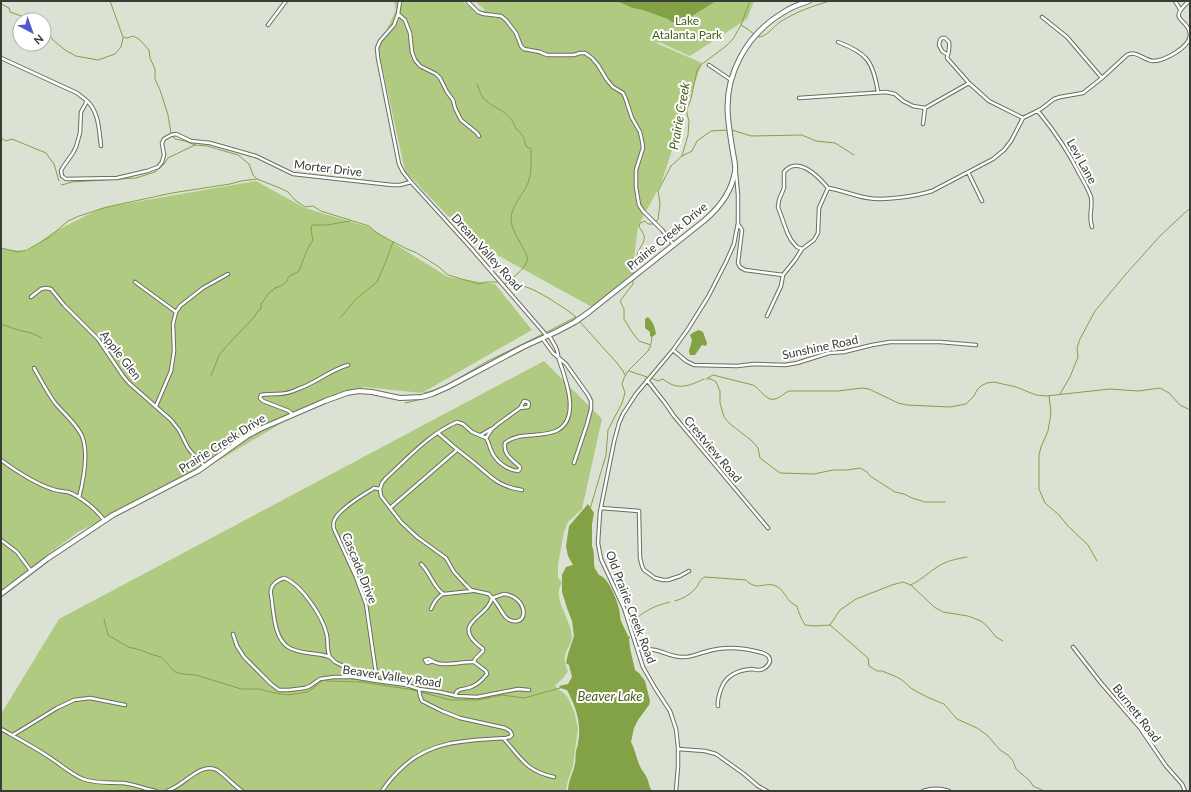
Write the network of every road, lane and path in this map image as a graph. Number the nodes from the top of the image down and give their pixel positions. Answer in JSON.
{"nodes":[{"id":1,"x":286,"y":1,"type":"edge"},
{"id":2,"x":400,"y":1,"type":"edge"},
{"id":3,"x":466,"y":1,"type":"edge"},
{"id":4,"x":809,"y":1,"type":"edge"},
{"id":5,"x":1175,"y":1,"type":"edge"},
{"id":6,"x":1189,"y":1,"type":"edge"},
{"id":7,"x":1180,"y":9,"type":"junction"},
{"id":8,"x":398,"y":14,"type":"junction"},
{"id":9,"x":1042,"y":17,"type":"dead end"},
{"id":10,"x":268,"y":25,"type":"dead end"},
{"id":11,"x":838,"y":42,"type":"dead end"},
{"id":12,"x":948,"y":55,"type":"junction"},
{"id":13,"x":1,"y":58,"type":"edge"},
{"id":14,"x":709,"y":65,"type":"dead end"},
{"id":15,"x":1102,"y":78,"type":"junction"},
{"id":16,"x":731,"y":80,"type":"junction"},
{"id":17,"x":969,"y":83,"type":"junction"},
{"id":18,"x":878,"y":92,"type":"junction"},
{"id":19,"x":799,"y":98,"type":"dead end"},
{"id":20,"x":86,"y":100,"type":"junction"},
{"id":21,"x":925,"y":108,"type":"junction"},
{"id":22,"x":1038,"y":111,"type":"junction"},
{"id":23,"x":1023,"y":118,"type":"junction"},
{"id":24,"x":923,"y":124,"type":"dead end"},
{"id":25,"x":479,"y":136,"type":"dead end"},
{"id":26,"x":100,"y":146,"type":"dead end"},
{"id":27,"x":735,"y":170,"type":"junction"},
{"id":28,"x":968,"y":172,"type":"junction"},
{"id":29,"x":411,"y":182,"type":"junction"},
{"id":30,"x":828,"y":188,"type":"junction"},
{"id":31,"x":982,"y":201,"type":"dead end"},
{"id":32,"x":738,"y":223,"type":"junction"},
{"id":33,"x":1092,"y":227,"type":"dead end"},
{"id":34,"x":674,"y":245,"type":"junction"},
{"id":35,"x":802,"y":249,"type":"junction"},
{"id":36,"x":228,"y":274,"type":"dead end"},
{"id":37,"x":783,"y":275,"type":"junction"},
{"id":38,"x":135,"y":282,"type":"dead end"},
{"id":39,"x":31,"y":297,"type":"dead end"},
{"id":40,"x":176,"y":312,"type":"junction"},
{"id":41,"x":767,"y":316,"type":"dead end"},
{"id":42,"x":548,"y":336,"type":"junction"},
{"id":43,"x":542,"y":338,"type":"junction"},
{"id":44,"x":976,"y":345,"type":"dead end"},
{"id":45,"x":673,"y":350,"type":"junction"},
{"id":46,"x":558,"y":357,"type":"junction"},
{"id":47,"x":348,"y":364,"type":"dead end"},
{"id":48,"x":34,"y":368,"type":"dead end"},
{"id":49,"x":647,"y":380,"type":"junction"},
{"id":50,"x":156,"y":406,"type":"junction"},
{"id":51,"x":520,"y":408,"type":"dead end"},
{"id":52,"x":293,"y":415,"type":"junction"},
{"id":53,"x":492,"y":428,"type":"junction"},
{"id":54,"x":438,"y":433,"type":"junction"},
{"id":55,"x":481,"y":435,"type":"junction"},
{"id":56,"x":486,"y":438,"type":"junction"},
{"id":57,"x":457,"y":450,"type":"junction"},
{"id":58,"x":1,"y":460,"type":"edge"},
{"id":59,"x":574,"y":462,"type":"dead end"},
{"id":60,"x":206,"y":466,"type":"junction"},
{"id":61,"x":380,"y":489,"type":"junction"},
{"id":62,"x":522,"y":490,"type":"dead end"},
{"id":63,"x":79,"y":498,"type":"junction"},
{"id":64,"x":390,"y":508,"type":"junction"},
{"id":65,"x":601,"y":508,"type":"junction"},
{"id":66,"x":105,"y":520,"type":"junction"},
{"id":67,"x":768,"y":528,"type":"dead end"},
{"id":68,"x":1,"y":540,"type":"edge"},
{"id":69,"x":421,"y":564,"type":"dead end"},
{"id":70,"x":31,"y":571,"type":"junction"},
{"id":71,"x":689,"y":571,"type":"dead end"},
{"id":72,"x":474,"y":591,"type":"junction"},
{"id":73,"x":1,"y":594,"type":"edge"},
{"id":74,"x":444,"y":594,"type":"junction"},
{"id":75,"x":492,"y":598,"type":"junction"},
{"id":76,"x":431,"y":609,"type":"dead end"},
{"id":77,"x":234,"y":634,"type":"dead end"},
{"id":78,"x":1073,"y":647,"type":"dead end"},
{"id":79,"x":637,"y":648,"type":"junction"},
{"id":80,"x":330,"y":657,"type":"junction"},
{"id":81,"x":433,"y":662,"type":"dead end"},
{"id":82,"x":474,"y":662,"type":"junction"},
{"id":83,"x":353,"y":677,"type":"junction"},
{"id":84,"x":377,"y":680,"type":"junction"},
{"id":85,"x":419,"y":689,"type":"junction"},
{"id":86,"x":529,"y":690,"type":"dead end"},
{"id":87,"x":455,"y":696,"type":"junction"},
{"id":88,"x":125,"y":705,"type":"dead end"},
{"id":89,"x":718,"y":706,"type":"dead end"},
{"id":90,"x":1,"y":729,"type":"edge"},
{"id":91,"x":13,"y":735,"type":"junction"},
{"id":92,"x":504,"y":739,"type":"junction"},
{"id":93,"x":678,"y":749,"type":"junction"},
{"id":94,"x":554,"y":777,"type":"dead end"},
{"id":95,"x":156,"y":791,"type":"edge"},
{"id":96,"x":167,"y":791,"type":"edge"},
{"id":97,"x":242,"y":791,"type":"edge"},
{"id":98,"x":382,"y":791,"type":"edge"},
{"id":99,"x":676,"y":791,"type":"edge"},
{"id":100,"x":767,"y":791,"type":"edge"},
{"id":101,"x":923,"y":791,"type":"edge"},
{"id":102,"x":949,"y":791,"type":"edge"},
{"id":103,"x":1184,"y":791,"type":"edge"}],
"edges":[{"from":1,"to":10,"type":"street"},
{"from":2,"to":8,"type":"street"},
{"from":3,"to":34,"type":"street"},
{"from":4,"to":16,"type":"main road","name":"Prairie Creek Drive"},
{"from":5,"to":7,"type":"street"},
{"from":6,"to":7,"type":"street"},
{"from":7,"to":15,"type":"street"},
{"from":8,"to":25,"type":"street"},
{"from":8,"to":29,"type":"street","name":"Dream Valley Road"},
{"from":9,"to":15,"type":"street"},
{"from":11,"to":18,"type":"street"},
{"from":12,"to":12,"type":"street"},
{"from":12,"to":17,"type":"street"},
{"from":13,"to":20,"type":"street"},
{"from":14,"to":16,"type":"street"},
{"from":15,"to":22,"type":"street"},
{"from":16,"to":27,"type":"main road","name":"Prairie Creek Drive"},
{"from":17,"to":21,"type":"street"},
{"from":17,"to":23,"type":"street"},
{"from":18,"to":19,"type":"street"},
{"from":18,"to":21,"type":"street"},
{"from":20,"to":26,"type":"street"},
{"from":20,"to":29,"type":"street","name":"Morter Drive"},
{"from":21,"to":24,"type":"street"},
{"from":22,"to":23,"type":"street"},
{"from":22,"to":33,"type":"street","name":"Levi Lane"},
{"from":23,"to":28,"type":"street"},
{"from":27,"to":32,"type":"street","name":"Old Prairie Creek Road"},
{"from":27,"to":34,"type":"main road","name":"Prairie Creek Drive"},
{"from":28,"to":30,"type":"street"},
{"from":28,"to":31,"type":"street"},
{"from":29,"to":42,"type":"street","name":"Dream Valley Road"},
{"from":30,"to":35,"type":"street"},
{"from":30,"to":35,"type":"street"},
{"from":32,"to":37,"type":"street"},
{"from":32,"to":45,"type":"street","name":"Old Prairie Creek Road"},
{"from":34,"to":42,"type":"main road","name":"Prairie Creek Drive"},
{"from":35,"to":37,"type":"street"},
{"from":36,"to":40,"type":"street"},
{"from":37,"to":41,"type":"street"},
{"from":38,"to":40,"type":"street"},
{"from":39,"to":50,"type":"street","name":"Apple Glen"},
{"from":40,"to":50,"type":"street"},
{"from":42,"to":43,"type":"main road","name":"Prairie Creek Drive"},
{"from":42,"to":46,"type":"street","name":"Dream Valley Road"},
{"from":43,"to":46,"type":"street"},
{"from":43,"to":52,"type":"main road","name":"Prairie Creek Drive"},
{"from":44,"to":45,"type":"street","name":"Sunshine Road"},
{"from":45,"to":49,"type":"street","name":"Old Prairie Creek Road"},
{"from":46,"to":56,"type":"street","name":"Dream Valley Road"},
{"from":46,"to":59,"type":"street"},
{"from":47,"to":52,"type":"street"},
{"from":48,"to":63,"type":"street"},
{"from":49,"to":65,"type":"street","name":"Old Prairie Creek Road"},
{"from":49,"to":67,"type":"street","name":"Crestview Road"},
{"from":50,"to":60,"type":"street","name":"Apple Glen"},
{"from":51,"to":53,"type":"street"},
{"from":52,"to":60,"type":"main road","name":"Prairie Creek Drive"},
{"from":53,"to":55,"type":"street"},
{"from":53,"to":56,"type":"street"},
{"from":54,"to":55,"type":"street"},
{"from":54,"to":57,"type":"street"},
{"from":54,"to":61,"type":"street"},
{"from":55,"to":56,"type":"street"},
{"from":57,"to":62,"type":"street"},
{"from":57,"to":64,"type":"street"},
{"from":58,"to":63,"type":"street"},
{"from":60,"to":66,"type":"main road","name":"Prairie Creek Drive"},
{"from":61,"to":64,"type":"street"},
{"from":61,"to":84,"type":"street","name":"Cascade Drive"},
{"from":63,"to":66,"type":"street"},
{"from":64,"to":72,"type":"street"},
{"from":65,"to":71,"type":"street"},
{"from":65,"to":79,"type":"street","name":"Old Prairie Creek Road"},
{"from":66,"to":70,"type":"main road","name":"Prairie Creek Drive"},
{"from":68,"to":70,"type":"street"},
{"from":69,"to":74,"type":"street"},
{"from":70,"to":73,"type":"main road","name":"Prairie Creek Drive"},
{"from":72,"to":74,"type":"street"},
{"from":72,"to":75,"type":"street"},
{"from":74,"to":76,"type":"street"},
{"from":75,"to":75,"type":"street"},
{"from":75,"to":82,"type":"street"},
{"from":77,"to":83,"type":"street","name":"Beaver Valley Road"},
{"from":78,"to":103,"type":"street","name":"Burnett Road"},
{"from":79,"to":89,"type":"street"},
{"from":79,"to":93,"type":"street","name":"Old Prairie Creek Road"},
{"from":80,"to":80,"type":"street"},
{"from":80,"to":83,"type":"street"},
{"from":81,"to":82,"type":"street"},
{"from":82,"to":87,"type":"street"},
{"from":83,"to":84,"type":"street","name":"Beaver Valley Road"},
{"from":84,"to":85,"type":"street","name":"Beaver Valley Road"},
{"from":85,"to":87,"type":"street","name":"Beaver Valley Road"},
{"from":85,"to":92,"type":"street"},
{"from":86,"to":87,"type":"street","name":"Beaver Valley Road"},
{"from":88,"to":91,"type":"street"},
{"from":90,"to":91,"type":"street"},
{"from":91,"to":95,"type":"street"},
{"from":92,"to":94,"type":"street"},
{"from":92,"to":98,"type":"street"},
{"from":93,"to":99,"type":"street","name":"Old Prairie Creek Road"},
{"from":93,"to":100,"type":"street"},
{"from":96,"to":97,"type":"street"},
{"from":101,"to":102,"type":"street"}]}
